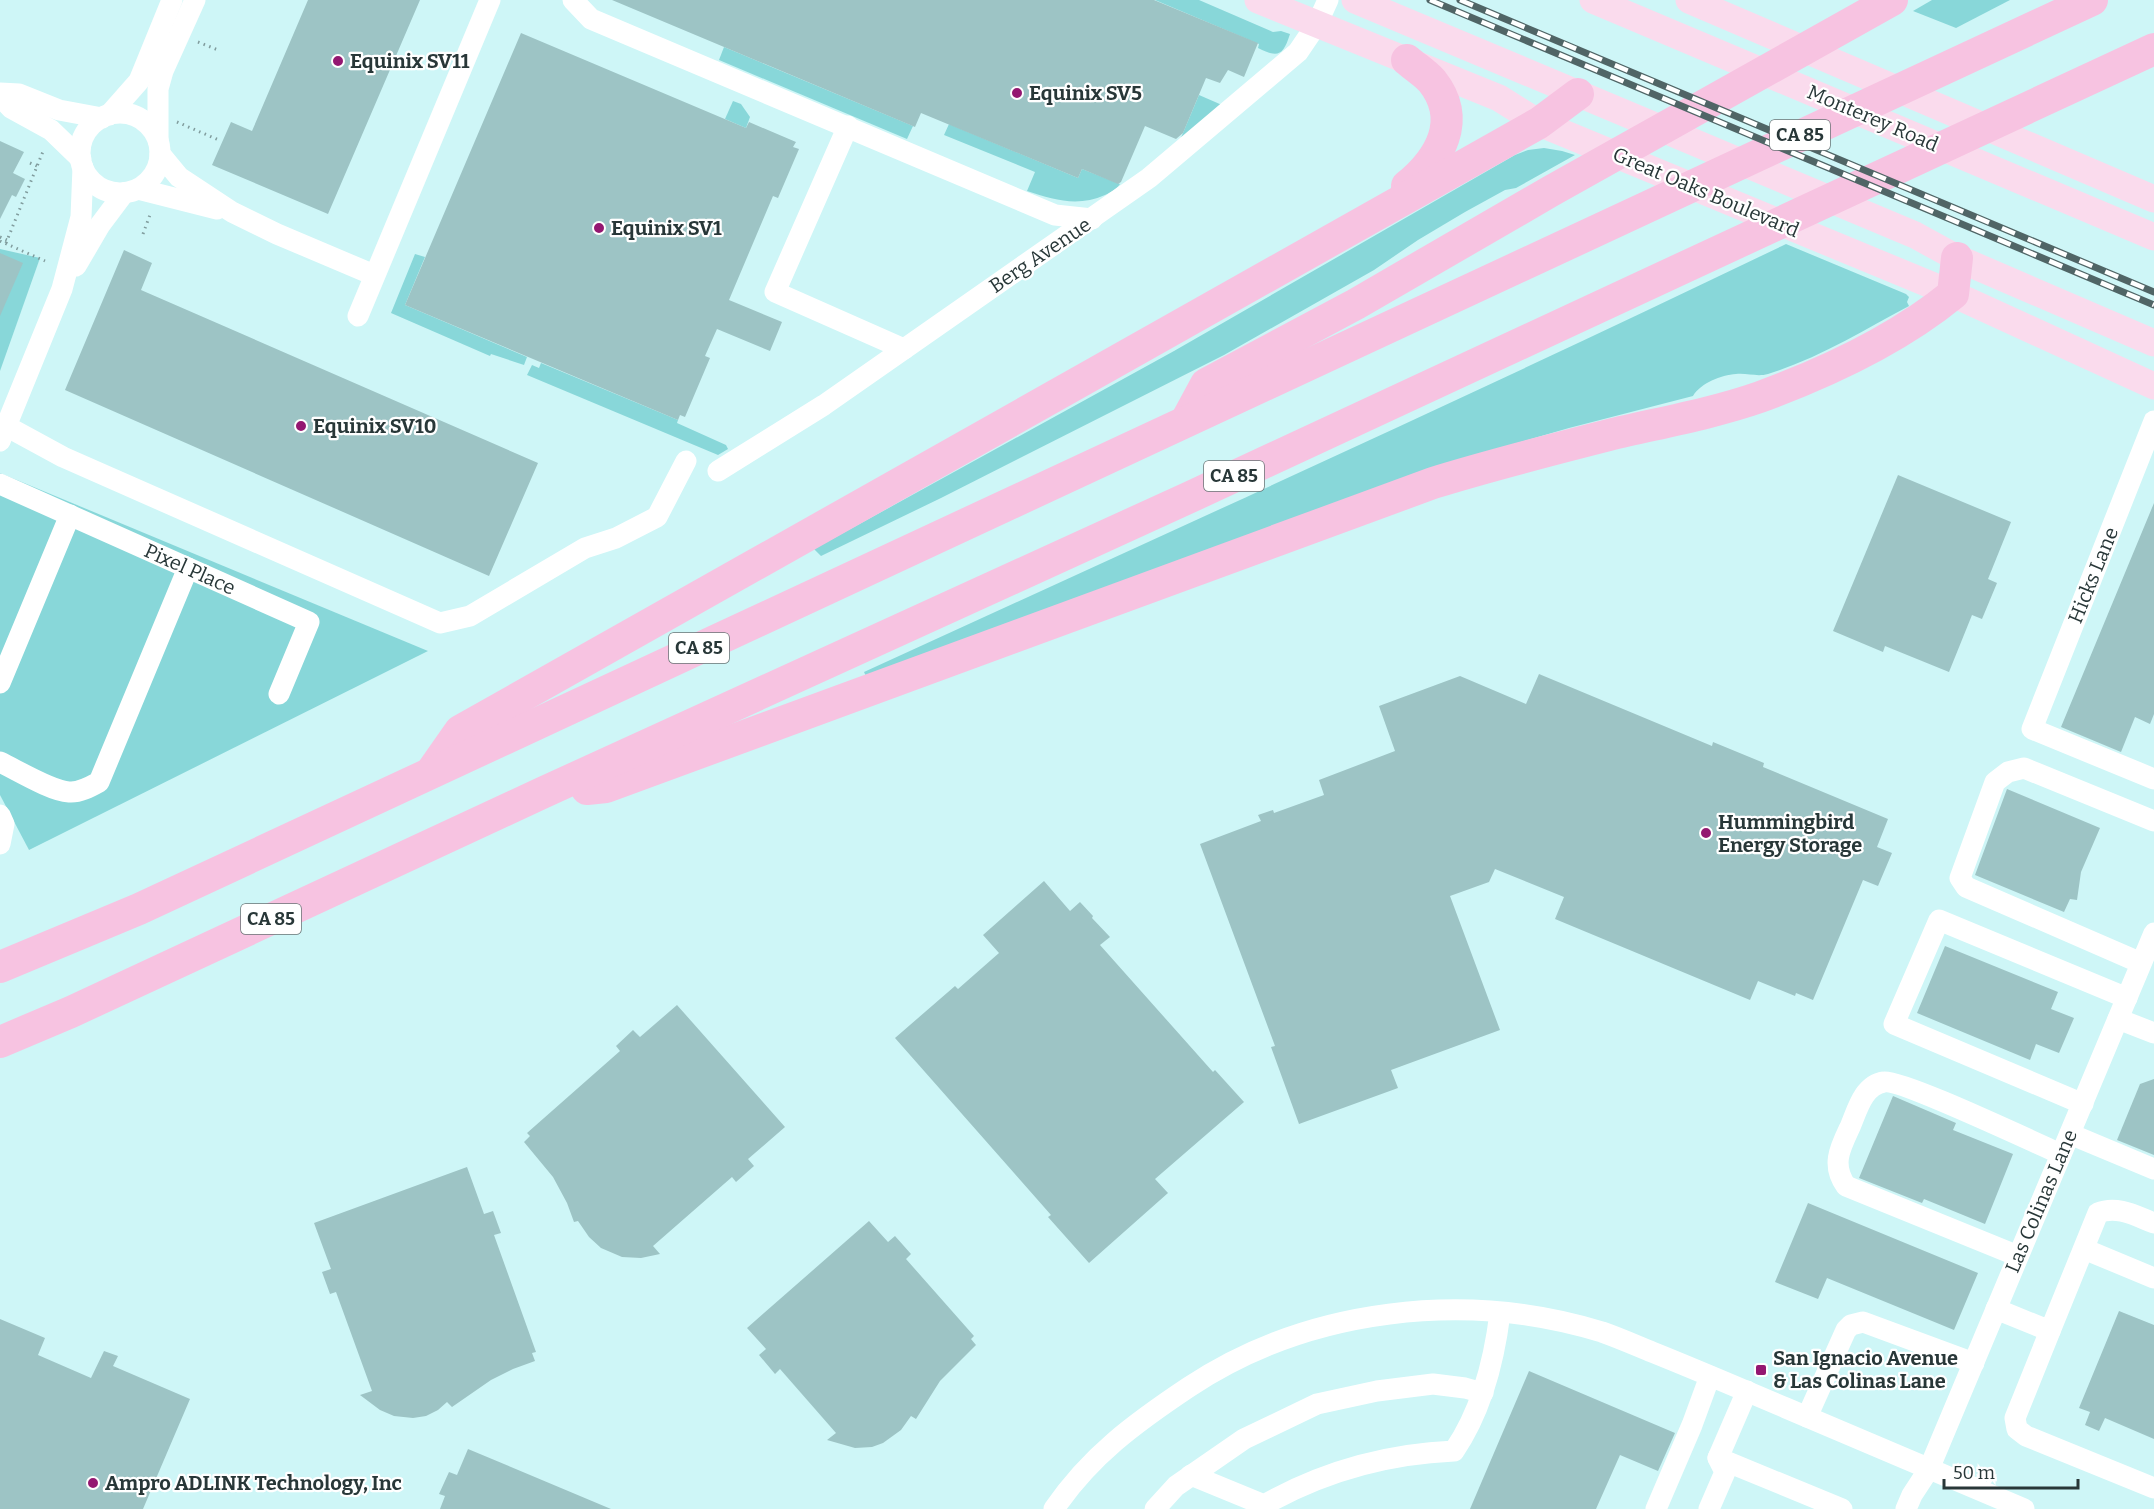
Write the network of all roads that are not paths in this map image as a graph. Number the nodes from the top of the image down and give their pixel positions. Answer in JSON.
{"nodes":[{"id":1,"x":171,"y":0,"type":"edge"},
{"id":2,"x":195,"y":0,"type":"edge"},
{"id":3,"x":490,"y":0,"type":"edge"},
{"id":4,"x":573,"y":0,"type":"edge"},
{"id":5,"x":1258,"y":0,"type":"edge"},
{"id":6,"x":1328,"y":0,"type":"edge"},
{"id":7,"x":1355,"y":0,"type":"edge"},
{"id":8,"x":1593,"y":0,"type":"edge"},
{"id":9,"x":1689,"y":0,"type":"edge"},
{"id":10,"x":2079,"y":3,"type":"edge"},
{"id":11,"x":1883,"y":5,"type":"edge"},
{"id":12,"x":1317,"y":24,"type":"junction"},
{"id":13,"x":2154,"y":49,"type":"edge"},
{"id":14,"x":1407,"y":60,"type":"junction"},
{"id":15,"x":1578,"y":94,"type":"junction"},
{"id":16,"x":0,"y":95,"type":"edge"},
{"id":17,"x":105,"y":117,"type":"junction"},
{"id":18,"x":1539,"y":123,"type":"junction"},
{"id":19,"x":848,"y":126,"type":"junction"},
{"id":20,"x":159,"y":147,"type":"junction"},
{"id":21,"x":82,"y":163,"type":"junction"},
{"id":22,"x":131,"y":191,"type":"junction"},
{"id":23,"x":2154,"y":199,"type":"edge"},
{"id":24,"x":232,"y":212,"type":"junction"},
{"id":25,"x":1368,"y":218,"type":"junction"},
{"id":26,"x":1092,"y":219,"type":"junction"},
{"id":27,"x":2154,"y":237,"type":"edge"},
{"id":28,"x":1957,"y":258,"type":"junction"},
{"id":29,"x":374,"y":275,"type":"junction"},
{"id":30,"x":62,"y":289,"type":"junction"},
{"id":31,"x":1953,"y":294,"type":"junction"},
{"id":32,"x":358,"y":316,"type":"dead end"},
{"id":33,"x":2154,"y":343,"type":"edge"},
{"id":34,"x":904,"y":349,"type":"junction"},
{"id":35,"x":2154,"y":386,"type":"edge"},
{"id":36,"x":1186,"y":421,"type":"junction"},
{"id":37,"x":2154,"y":421,"type":"edge"},
{"id":38,"x":3,"y":433,"type":"edge"},
{"id":39,"x":2148,"y":453,"type":"edge"},
{"id":40,"x":686,"y":461,"type":"dead end"},
{"id":41,"x":718,"y":471,"type":"dead end"},
{"id":42,"x":0,"y":483,"type":"edge"},
{"id":43,"x":70,"y":516,"type":"junction"},
{"id":44,"x":188,"y":568,"type":"junction"},
{"id":45,"x":0,"y":683,"type":"edge"},
{"id":46,"x":279,"y":694,"type":"dead end"},
{"id":47,"x":0,"y":762,"type":"edge"},
{"id":48,"x":431,"y":772,"type":"junction"},
{"id":49,"x":2153,"y":775,"type":"edge"},
{"id":50,"x":542,"y":793,"type":"junction"},
{"id":51,"x":0,"y":815,"type":"edge"},
{"id":52,"x":2154,"y":821,"type":"edge"},
{"id":53,"x":0,"y":844,"type":"edge"},
{"id":54,"x":2154,"y":933,"type":"edge"},
{"id":55,"x":2141,"y":963,"type":"junction"},
{"id":56,"x":0,"y":967,"type":"edge"},
{"id":57,"x":2127,"y":998,"type":"junction"},
{"id":58,"x":2118,"y":1018,"type":"junction"},
{"id":59,"x":2154,"y":1033,"type":"edge"},
{"id":60,"x":0,"y":1042,"type":"edge"},
{"id":61,"x":2082,"y":1104,"type":"junction"},
{"id":62,"x":2070,"y":1134,"type":"junction"},
{"id":63,"x":2061,"y":1154,"type":"junction"},
{"id":64,"x":2154,"y":1169,"type":"edge"},
{"id":65,"x":2154,"y":1223,"type":"edge"},
{"id":66,"x":2084,"y":1249,"type":"junction"},
{"id":67,"x":2018,"y":1257,"type":"junction"},
{"id":68,"x":2154,"y":1278,"type":"edge"},
{"id":69,"x":1996,"y":1309,"type":"junction"},
{"id":70,"x":1500,"y":1312,"type":"junction"},
{"id":71,"x":2050,"y":1331,"type":"junction"},
{"id":72,"x":1974,"y":1363,"type":"junction"},
{"id":73,"x":1710,"y":1376,"type":"junction"},
{"id":74,"x":1747,"y":1391,"type":"junction"},
{"id":75,"x":1483,"y":1393,"type":"junction"},
{"id":76,"x":1807,"y":1417,"type":"junction"},
{"id":77,"x":1718,"y":1458,"type":"junction"},
{"id":78,"x":1929,"y":1469,"type":"junction"},
{"id":79,"x":1191,"y":1476,"type":"junction"},
{"id":80,"x":2154,"y":1488,"type":"edge"},
{"id":81,"x":1054,"y":1509,"type":"edge"},
{"id":82,"x":1155,"y":1509,"type":"edge"},
{"id":83,"x":1656,"y":1509,"type":"edge"},
{"id":84,"x":1709,"y":1509,"type":"edge"},
{"id":85,"x":1842,"y":1509,"type":"edge"},
{"id":86,"x":1906,"y":1509,"type":"edge"},
{"id":87,"x":2024,"y":1509,"type":"edge"}],
"edges":[{"from":1,"to":17,"type":"street"},
{"from":2,"to":20,"type":"street"},
{"from":3,"to":29,"type":"street"},
{"from":4,"to":19,"type":"street"},
{"from":5,"to":12,"type":"main road","name":"Great Oaks Boulevard"},
{"from":6,"to":12,"type":"street","name":"Berg Avenue"},
{"from":7,"to":15,"type":"main road","name":"Great Oaks Boulevard"},
{"from":8,"to":27,"type":"main road","name":"Monterey Road"},
{"from":9,"to":23,"type":"main road","name":"Monterey Road"},
{"from":10,"to":36,"type":"highway","number":"CA 85"},
{"from":11,"to":36,"type":"highway"},
{"from":12,"to":14,"type":"main road","name":"Great Oaks Boulevard"},
{"from":12,"to":26,"type":"street","name":"Berg Avenue"},
{"from":13,"to":50,"type":"highway","number":"CA 85"},
{"from":14,"to":18,"type":"main road","name":"Great Oaks Boulevard"},
{"from":14,"to":25,"type":"highway"},
{"from":15,"to":18,"type":"highway"},
{"from":15,"to":28,"type":"main road","name":"Great Oaks Boulevard"},
{"from":16,"to":17,"type":"street"},
{"from":16,"to":21,"type":"street"},
{"from":17,"to":20,"type":"street"},
{"from":17,"to":21,"type":"street"},
{"from":18,"to":25,"type":"highway"},
{"from":18,"to":31,"type":"main road","name":"Great Oaks Boulevard"},
{"from":19,"to":26,"type":"street"},
{"from":19,"to":34,"type":"street"},
{"from":20,"to":22,"type":"street"},
{"from":20,"to":24,"type":"street"},
{"from":21,"to":22,"type":"street"},
{"from":21,"to":30,"type":"street"},
{"from":22,"to":24,"type":"street"},
{"from":22,"to":30,"type":"street"},
{"from":24,"to":29,"type":"street"},
{"from":25,"to":48,"type":"highway"},
{"from":26,"to":34,"type":"street","name":"Berg Avenue"},
{"from":28,"to":31,"type":"highway"},
{"from":28,"to":33,"type":"main road","name":"Great Oaks Boulevard"},
{"from":29,"to":32,"type":"street"},
{"from":30,"to":38,"type":"street"},
{"from":31,"to":35,"type":"main road","name":"Great Oaks Boulevard"},
{"from":31,"to":50,"type":"highway"},
{"from":34,"to":41,"type":"street","name":"Berg Avenue"},
{"from":36,"to":48,"type":"highway","number":"CA 85"},
{"from":37,"to":39,"type":"street","name":"Hicks Lane"},
{"from":38,"to":40,"type":"street"},
{"from":39,"to":49,"type":"street","name":"Hicks Lane"},
{"from":42,"to":43,"type":"street","name":"Pixel Place"},
{"from":43,"to":44,"type":"street","name":"Pixel Place"},
{"from":43,"to":45,"type":"street"},
{"from":44,"to":46,"type":"street","name":"Pixel Place"},
{"from":44,"to":47,"type":"street"},
{"from":48,"to":56,"type":"highway","number":"CA 85"},
{"from":50,"to":60,"type":"highway","number":"CA 85"},
{"from":51,"to":53,"type":"street"},
{"from":52,"to":55,"type":"street"},
{"from":54,"to":55,"type":"street","name":"Las Colinas Lane"},
{"from":55,"to":57,"type":"street","name":"Las Colinas Lane"},
{"from":57,"to":58,"type":"street","name":"Las Colinas Lane"},
{"from":57,"to":61,"type":"street"},
{"from":58,"to":59,"type":"street"},
{"from":58,"to":61,"type":"street","name":"Las Colinas Lane"},
{"from":61,"to":62,"type":"street","name":"Las Colinas Lane"},
{"from":62,"to":63,"type":"street","name":"Las Colinas Lane"},
{"from":62,"to":64,"type":"street"},
{"from":63,"to":67,"type":"street","name":"Las Colinas Lane"},
{"from":63,"to":67,"type":"street"},
{"from":65,"to":66,"type":"street"},
{"from":66,"to":68,"type":"street"},
{"from":66,"to":71,"type":"street"},
{"from":67,"to":69,"type":"street","name":"Las Colinas Lane"},
{"from":69,"to":71,"type":"street"},
{"from":69,"to":72,"type":"street","name":"Las Colinas Lane"},
{"from":70,"to":73,"type":"street"},
{"from":70,"to":75,"type":"street"},
{"from":70,"to":81,"type":"street"},
{"from":71,"to":80,"type":"street"},
{"from":72,"to":76,"type":"street"},
{"from":72,"to":78,"type":"street","name":"Las Colinas Lane"},
{"from":73,"to":74,"type":"street"},
{"from":73,"to":83,"type":"street"},
{"from":74,"to":76,"type":"street"},
{"from":74,"to":77,"type":"street"},
{"from":75,"to":79,"type":"street"},
{"from":75,"to":79,"type":"street"},
{"from":76,"to":78,"type":"street"},
{"from":77,"to":84,"type":"street"},
{"from":77,"to":85,"type":"street"},
{"from":78,"to":86,"type":"street","name":"Las Colinas Lane"},
{"from":78,"to":87,"type":"street"},
{"from":79,"to":82,"type":"street"}]}
